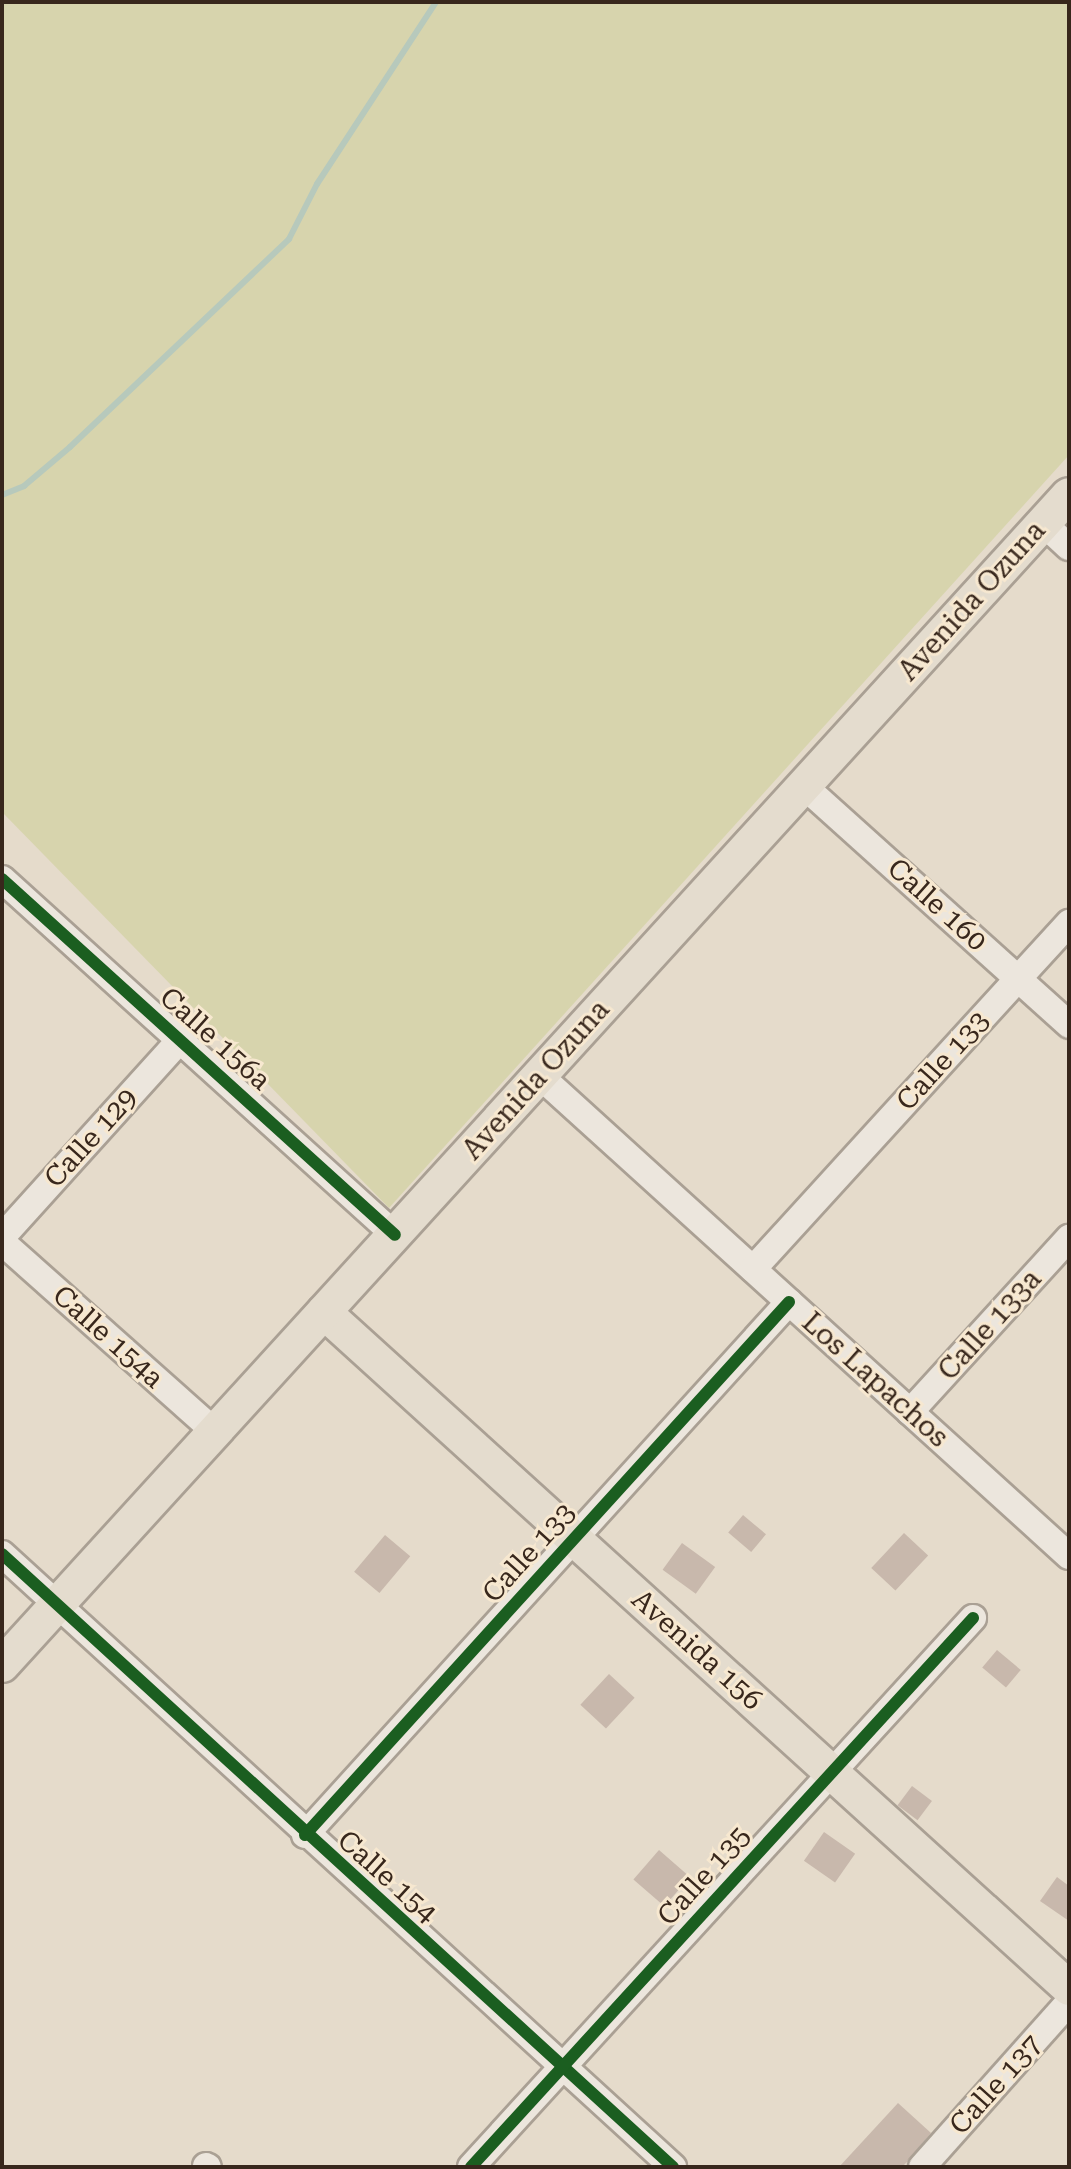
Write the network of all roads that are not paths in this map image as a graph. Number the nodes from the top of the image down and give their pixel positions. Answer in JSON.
{"nodes":[{"id":1,"x":1069,"y":495,"type":"edge"},
{"id":2,"x":1043,"y":523,"type":"junction"},
{"id":3,"x":1069,"y":547,"type":"edge"},
{"id":4,"x":804,"y":786,"type":"junction"},
{"id":5,"x":2,"y":879,"type":"edge"},
{"id":6,"x":1069,"y":923,"type":"edge"},
{"id":7,"x":1018,"y":979,"type":"junction"},
{"id":8,"x":1069,"y":1025,"type":"edge"},
{"id":9,"x":180,"y":1040,"type":"junction"},
{"id":10,"x":540,"y":1076,"type":"junction"},
{"id":11,"x":395,"y":1235,"type":"junction"},
{"id":12,"x":1069,"y":1238,"type":"edge"},
{"id":13,"x":2,"y":1240,"type":"edge"},
{"id":14,"x":753,"y":1269,"type":"junction"},
{"id":15,"x":789,"y":1302,"type":"junction"},
{"id":16,"x":324,"y":1312,"type":"junction"},
{"id":17,"x":910,"y":1412,"type":"junction"},
{"id":18,"x":215,"y":1432,"type":"junction"},
{"id":19,"x":574,"y":1539,"type":"junction"},
{"id":20,"x":2,"y":1554,"type":"edge"},
{"id":21,"x":1069,"y":1556,"type":"edge"},
{"id":22,"x":58,"y":1604,"type":"junction"},
{"id":23,"x":973,"y":1618,"type":"dead end"},
{"id":24,"x":2,"y":1665,"type":"edge"},
{"id":25,"x":832,"y":1772,"type":"junction"},
{"id":26,"x":305,"y":1835,"type":"junction"},
{"id":27,"x":1069,"y":1988,"type":"edge"},
{"id":28,"x":1069,"y":2002,"type":"edge"},
{"id":29,"x":562,"y":2067,"type":"junction"},
{"id":30,"x":471,"y":2167,"type":"edge"},
{"id":31,"x":673,"y":2167,"type":"edge"},
{"id":32,"x":922,"y":2167,"type":"edge"}],
"edges":[{"from":1,"to":2,"type":"main road","name":"Avenida Ozuna"},
{"from":2,"to":3,"type":"street"},
{"from":2,"to":4,"type":"main road","name":"Avenida Ozuna"},
{"from":4,"to":7,"type":"street","name":"Calle 160"},
{"from":4,"to":10,"type":"main road","name":"Avenida Ozuna"},
{"from":5,"to":9,"type":"street","name":"Calle 156a"},
{"from":6,"to":7,"type":"street","name":"Calle 133"},
{"from":7,"to":8,"type":"street","name":"Calle 160"},
{"from":7,"to":14,"type":"street","name":"Calle 133"},
{"from":9,"to":11,"type":"street","name":"Calle 156a"},
{"from":9,"to":13,"type":"street","name":"Calle 129"},
{"from":10,"to":11,"type":"main road","name":"Avenida Ozuna"},
{"from":10,"to":14,"type":"street","name":"Los Lapachos"},
{"from":11,"to":16,"type":"main road","name":"Avenida Ozuna"},
{"from":12,"to":17,"type":"street","name":"Calle 133a"},
{"from":13,"to":18,"type":"street","name":"Calle 154a"},
{"from":14,"to":15,"type":"street","name":"Los Lapachos"},
{"from":15,"to":17,"type":"street","name":"Los Lapachos"},
{"from":15,"to":19,"type":"street","name":"Calle 133"},
{"from":16,"to":18,"type":"main road","name":"Avenida Ozuna"},
{"from":16,"to":19,"type":"main road","name":"Avenida 156"},
{"from":17,"to":21,"type":"street","name":"Los Lapachos"},
{"from":18,"to":22,"type":"main road","name":"Avenida Ozuna"},
{"from":19,"to":25,"type":"main road","name":"Avenida 156"},
{"from":19,"to":26,"type":"street","name":"Calle 133"},
{"from":20,"to":22,"type":"street","name":"Calle 154"},
{"from":22,"to":24,"type":"main road","name":"Avenida Ozuna"},
{"from":22,"to":26,"type":"street","name":"Calle 154"},
{"from":23,"to":25,"type":"street","name":"Calle 135"},
{"from":25,"to":27,"type":"main road","name":"Avenida 156"},
{"from":25,"to":29,"type":"street","name":"Calle 135"},
{"from":26,"to":29,"type":"street","name":"Calle 154"},
{"from":28,"to":32,"type":"street","name":"Calle 137"},
{"from":29,"to":30,"type":"street","name":"Calle 135"},
{"from":29,"to":31,"type":"street","name":"Calle 154"}]}
